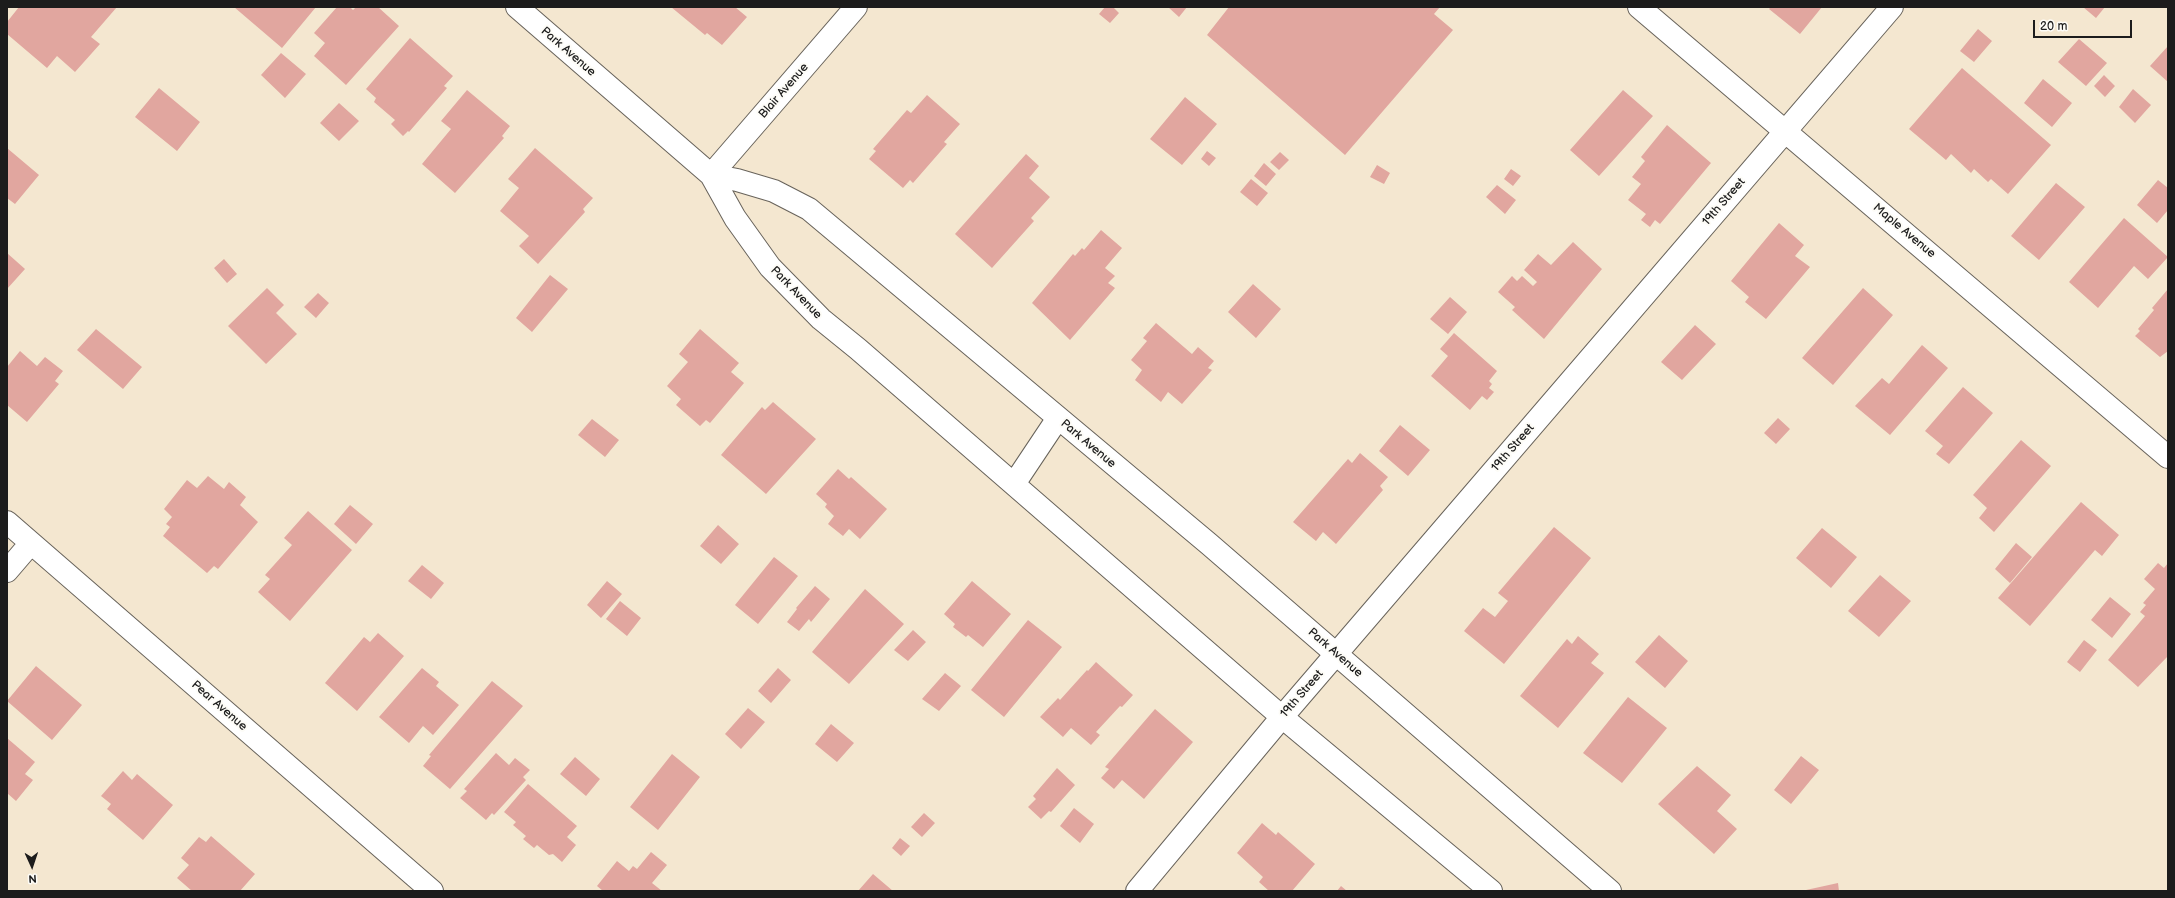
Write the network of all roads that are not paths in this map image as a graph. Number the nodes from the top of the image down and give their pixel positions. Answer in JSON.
{"nodes":[{"id":1,"x":517,"y":7,"type":"edge"},
{"id":2,"x":856,"y":7,"type":"edge"},
{"id":3,"x":1639,"y":7,"type":"edge"},
{"id":4,"x":1892,"y":7,"type":"edge"},
{"id":5,"x":1786,"y":131,"type":"junction"},
{"id":6,"x":711,"y":175,"type":"junction"},
{"id":7,"x":1058,"y":418,"type":"junction"},
{"id":8,"x":2168,"y":457,"type":"edge"},
{"id":9,"x":1014,"y":484,"type":"junction"},
{"id":10,"x":7,"y":522,"type":"edge"},
{"id":11,"x":31,"y":543,"type":"junction"},
{"id":12,"x":7,"y":571,"type":"edge"},
{"id":13,"x":1336,"y":654,"type":"junction"},
{"id":14,"x":1282,"y":716,"type":"junction"},
{"id":15,"x":432,"y":891,"type":"edge"},
{"id":16,"x":1137,"y":891,"type":"edge"},
{"id":17,"x":1491,"y":891,"type":"edge"},
{"id":18,"x":1610,"y":891,"type":"edge"}],
"edges":[{"from":1,"to":6,"type":"street","name":"Park Avenue"},
{"from":2,"to":6,"type":"street","name":"Blair Avenue"},
{"from":3,"to":5,"type":"street","name":"Maple Avenue"},
{"from":4,"to":5,"type":"street","name":"19th Street"},
{"from":5,"to":8,"type":"street","name":"Maple Avenue"},
{"from":5,"to":13,"type":"street","name":"19th Street"},
{"from":6,"to":7,"type":"street","name":"Park Avenue"},
{"from":6,"to":9,"type":"street","name":"Park Avenue"},
{"from":7,"to":9,"type":"street","name":"Park Avenue"},
{"from":7,"to":13,"type":"street","name":"Park Avenue"},
{"from":9,"to":14,"type":"street","name":"Park Avenue"},
{"from":10,"to":11,"type":"street","name":"Pear Avenue"},
{"from":11,"to":12,"type":"street"},
{"from":11,"to":15,"type":"street","name":"Pear Avenue"},
{"from":13,"to":14,"type":"street","name":"19th Street"},
{"from":13,"to":18,"type":"street","name":"Park Avenue"},
{"from":14,"to":16,"type":"street","name":"19th Street"},
{"from":14,"to":17,"type":"street","name":"Park Avenue"}]}
